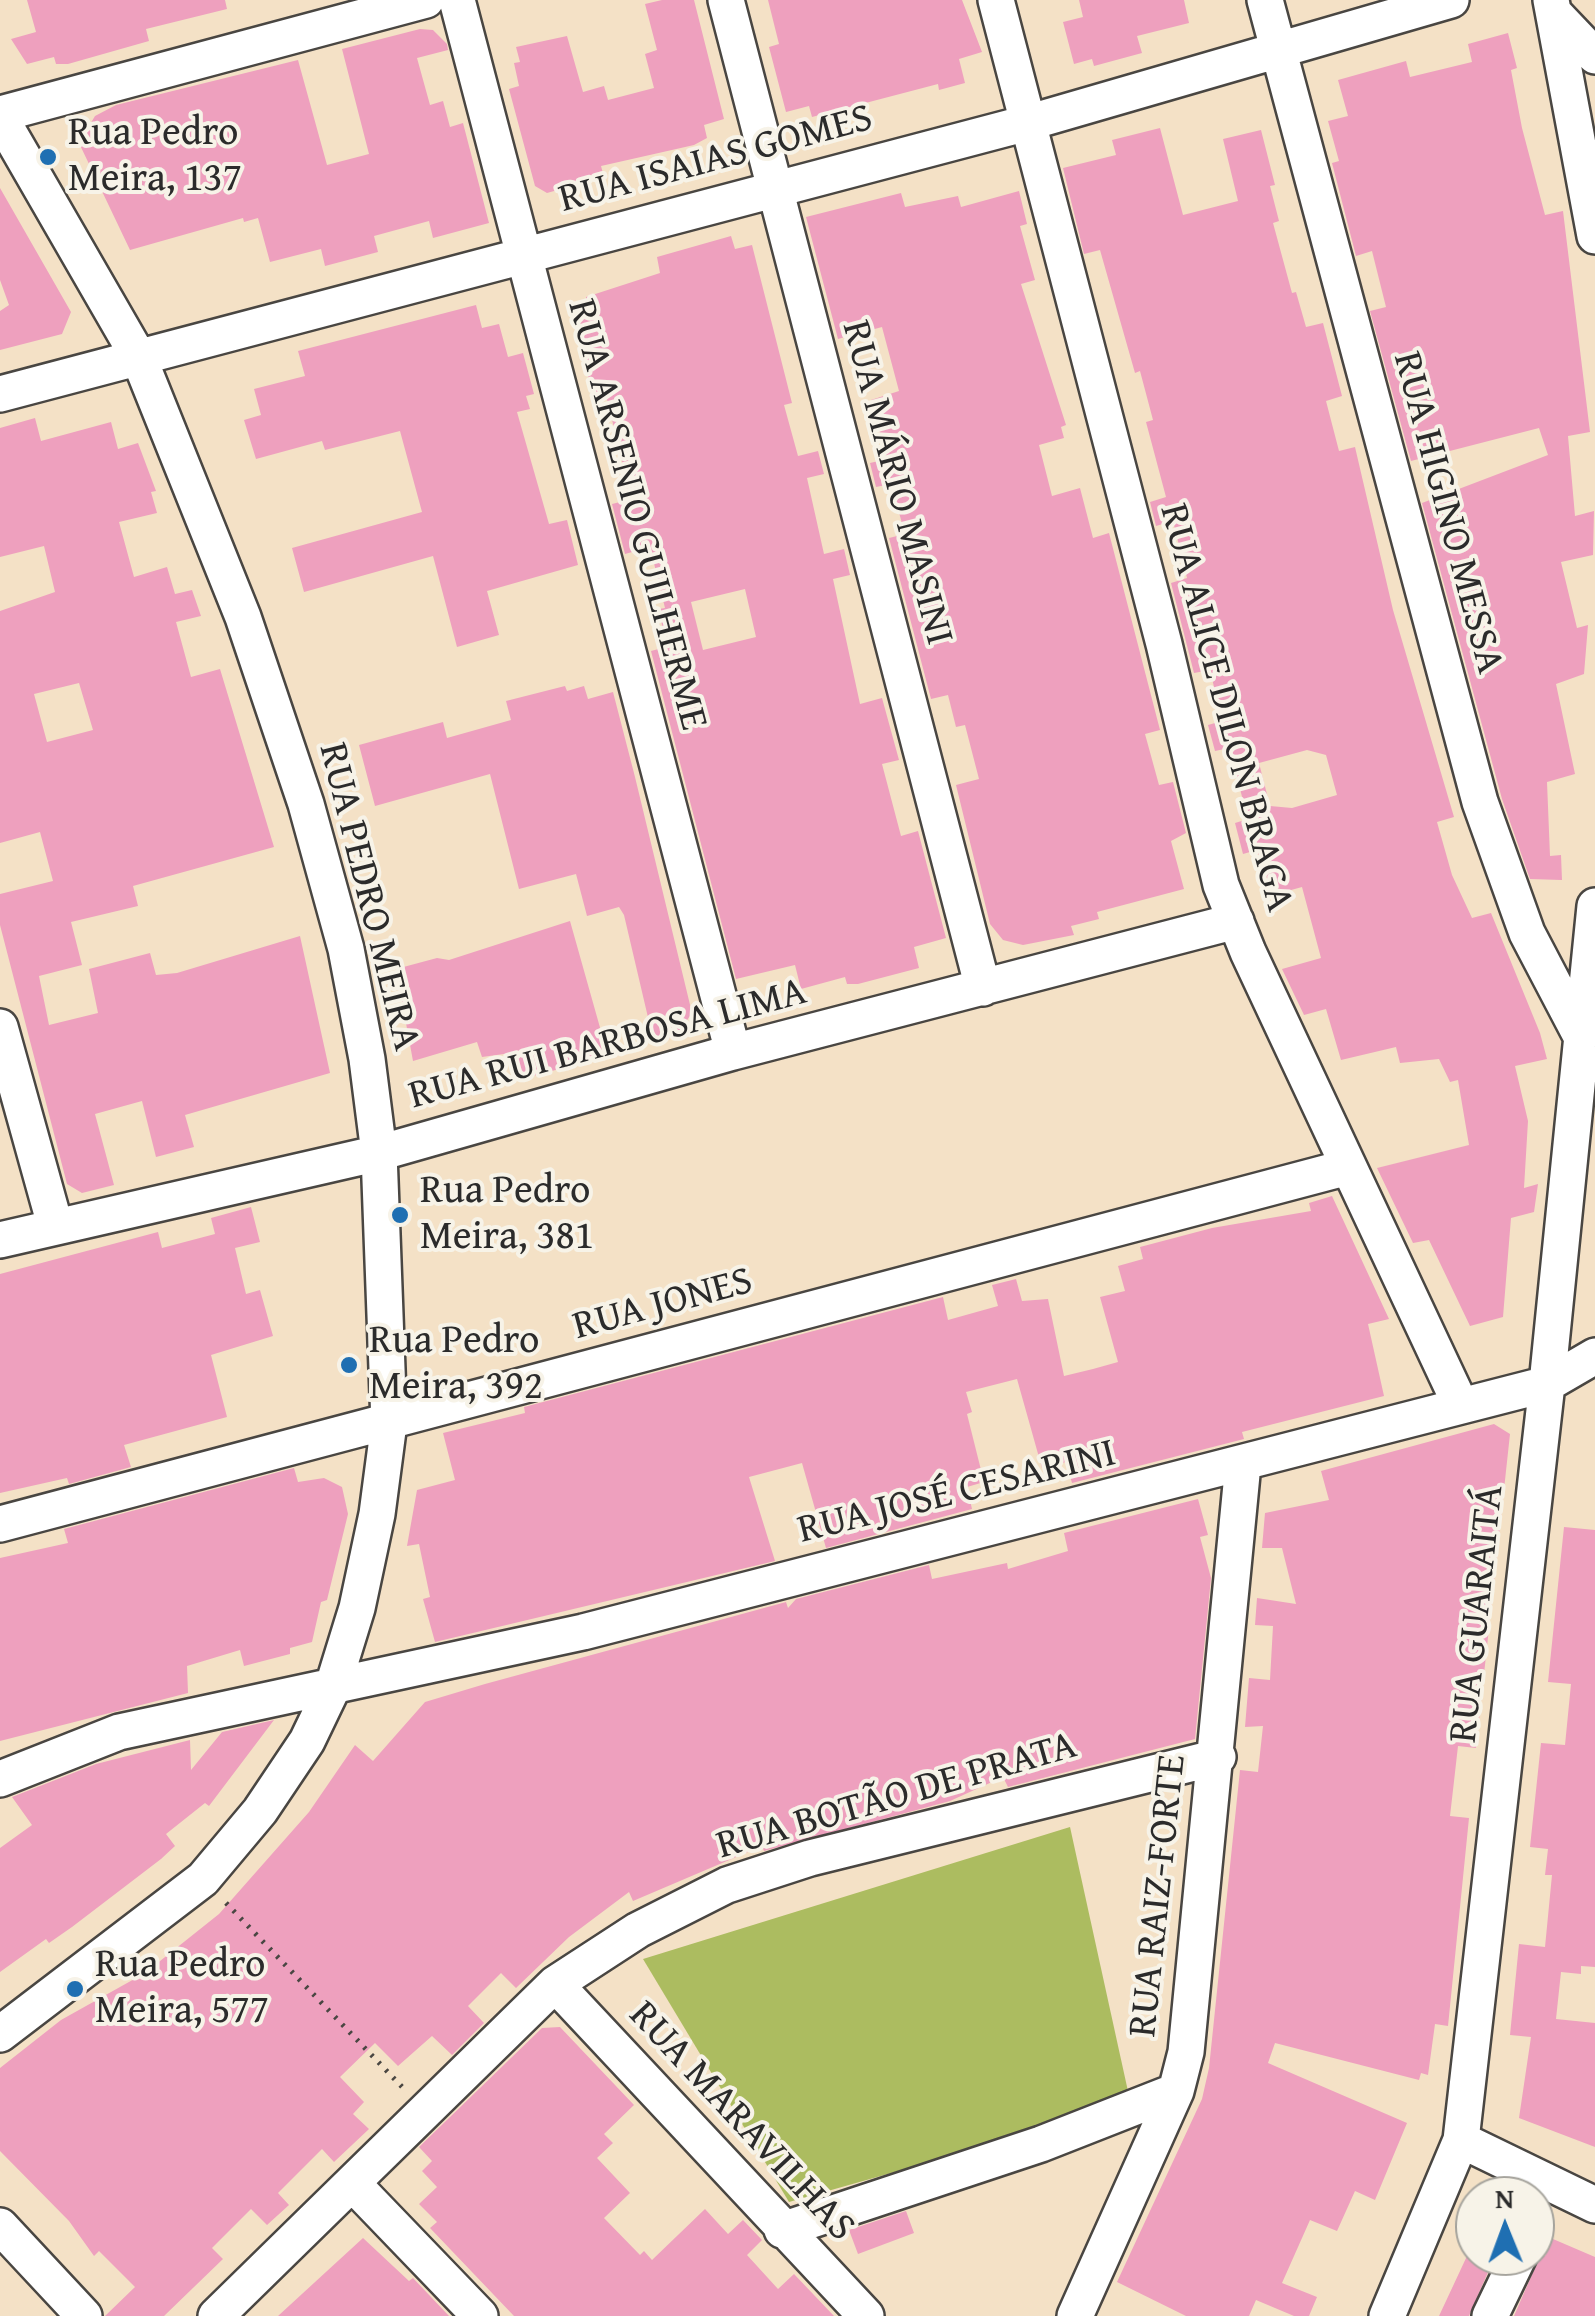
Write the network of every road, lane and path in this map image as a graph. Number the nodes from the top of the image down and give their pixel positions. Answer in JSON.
{"nodes":[{"id":1,"x":426,"y":0,"type":"edge"},
{"id":2,"x":457,"y":0,"type":"edge"},
{"id":3,"x":726,"y":0,"type":"edge"},
{"id":4,"x":996,"y":0,"type":"edge"},
{"id":5,"x":1266,"y":0,"type":"edge"},
{"id":6,"x":1451,"y":0,"type":"edge"},
{"id":7,"x":1553,"y":7,"type":"edge"},
{"id":8,"x":1279,"y":52,"type":"junction"},
{"id":9,"x":1595,"y":56,"type":"edge"},
{"id":10,"x":0,"y":116,"type":"edge"},
{"id":11,"x":1027,"y":123,"type":"junction"},
{"id":12,"x":775,"y":189,"type":"junction"},
{"id":13,"x":1595,"y":236,"type":"edge"},
{"id":14,"x":523,"y":254,"type":"junction"},
{"id":15,"x":139,"y":358,"type":"junction"},
{"id":16,"x":0,"y":394,"type":"edge"},
{"id":17,"x":1595,"y":906,"type":"edge"},
{"id":18,"x":1236,"y":921,"type":"junction"},
{"id":19,"x":983,"y":988,"type":"junction"},
{"id":20,"x":0,"y":1028,"type":"edge"},
{"id":21,"x":1581,"y":1036,"type":"junction"},
{"id":22,"x":733,"y":1052,"type":"junction"},
{"id":23,"x":379,"y":1153,"type":"junction"},
{"id":24,"x":1348,"y":1167,"type":"junction"},
{"id":25,"x":54,"y":1225,"type":"junction"},
{"id":26,"x":0,"y":1240,"type":"edge"},
{"id":27,"x":1595,"y":1356,"type":"edge"},
{"id":28,"x":1547,"y":1384,"type":"junction"},
{"id":29,"x":1461,"y":1406,"type":"junction"},
{"id":30,"x":389,"y":1422,"type":"junction"},
{"id":31,"x":1243,"y":1464,"type":"junction"},
{"id":32,"x":0,"y":1524,"type":"edge"},
{"id":33,"x":332,"y":1689,"type":"junction"},
{"id":34,"x":1218,"y":1757,"type":"junction"},
{"id":35,"x":0,"y":1779,"type":"edge"},
{"id":36,"x":203,"y":1879,"type":"junction"},
{"id":37,"x":555,"y":1984,"type":"junction"},
{"id":38,"x":0,"y":2034,"type":"edge"},
{"id":39,"x":1176,"y":2091,"type":"junction"},
{"id":40,"x":426,"y":2111,"type":"junction"},
{"id":41,"x":1461,"y":2140,"type":"junction"},
{"id":42,"x":1513,"y":2176,"type":"edge"},
{"id":43,"x":353,"y":2184,"type":"junction"},
{"id":44,"x":1555,"y":2197,"type":"edge"},
{"id":45,"x":1595,"y":2205,"type":"edge"},
{"id":46,"x":0,"y":2226,"type":"edge"},
{"id":47,"x":782,"y":2230,"type":"junction"},
{"id":48,"x":1509,"y":2276,"type":"edge"},
{"id":49,"x":84,"y":2316,"type":"edge"},
{"id":50,"x":216,"y":2316,"type":"edge"},
{"id":51,"x":480,"y":2316,"type":"edge"},
{"id":52,"x":866,"y":2316,"type":"edge"},
{"id":53,"x":1076,"y":2316,"type":"edge"},
{"id":54,"x":1387,"y":2316,"type":"edge"},
{"id":55,"x":1490,"y":2316,"type":"edge"}],
"edges":[{"from":1,"to":10,"type":"street"},
{"from":2,"to":14,"type":"street","name":"RUA ARSENIO GUILHERME"},
{"from":3,"to":12,"type":"street","name":"RUA MÁRIO MASINI"},
{"from":4,"to":11,"type":"street","name":"RUA ALICE DILON BRAGA"},
{"from":5,"to":8,"type":"street","name":"RUA HIGINO MESSA"},
{"from":6,"to":8,"type":"street","name":"RUA ISAIAS GOMES"},
{"from":7,"to":9,"type":"street"},
{"from":7,"to":13,"type":"street"},
{"from":8,"to":11,"type":"street","name":"RUA ISAIAS GOMES"},
{"from":8,"to":21,"type":"street","name":"RUA HIGINO MESSA"},
{"from":10,"to":15,"type":"street","name":"RUA PEDRO MEIRA"},
{"from":11,"to":12,"type":"street","name":"RUA ISAIAS GOMES"},
{"from":11,"to":18,"type":"street","name":"RUA ALICE DILON BRAGA"},
{"from":12,"to":14,"type":"street","name":"RUA ISAIAS GOMES"},
{"from":12,"to":19,"type":"street","name":"RUA MÁRIO MASINI"},
{"from":14,"to":15,"type":"street","name":"RUA ISAIAS GOMES"},
{"from":14,"to":22,"type":"street","name":"RUA ARSENIO GUILHERME"},
{"from":15,"to":16,"type":"street","name":"RUA ISAIAS GOMES"},
{"from":15,"to":23,"type":"street","name":"RUA PEDRO MEIRA"},
{"from":17,"to":21,"type":"street","name":"RUA GUARAITÁ"},
{"from":18,"to":19,"type":"street","name":"RUA RUI BARBOSA LIMA"},
{"from":18,"to":24,"type":"street","name":"RUA ALICE DILON BRAGA"},
{"from":19,"to":22,"type":"street","name":"RUA RUI BARBOSA LIMA"},
{"from":20,"to":25,"type":"street"},
{"from":21,"to":28,"type":"street","name":"RUA GUARAITÁ"},
{"from":22,"to":23,"type":"street","name":"RUA RUI BARBOSA LIMA"},
{"from":23,"to":25,"type":"street","name":"RUA RUI BARBOSA LIMA"},
{"from":23,"to":30,"type":"street","name":"RUA PEDRO MEIRA"},
{"from":24,"to":29,"type":"street","name":"RUA ALICE DILON BRAGA"},
{"from":24,"to":30,"type":"street","name":"RUA JONES"},
{"from":25,"to":26,"type":"street","name":"RUA RUI BARBOSA LIMA"},
{"from":27,"to":28,"type":"street","name":"RUA JOSÉ CESARINI"},
{"from":28,"to":29,"type":"street","name":"RUA JOSÉ CESARINI"},
{"from":28,"to":41,"type":"street","name":"RUA GUARAITÁ"},
{"from":29,"to":31,"type":"street","name":"RUA JOSÉ CESARINI"},
{"from":30,"to":32,"type":"street","name":"RUA JONES"},
{"from":30,"to":33,"type":"street","name":"RUA PEDRO MEIRA"},
{"from":31,"to":33,"type":"street","name":"RUA JOSÉ CESARINI"},
{"from":31,"to":34,"type":"street","name":"RUA RAIZ-FORTE"},
{"from":33,"to":35,"type":"street","name":"RUA JOSÉ CESARINI"},
{"from":33,"to":36,"type":"street","name":"RUA PEDRO MEIRA"},
{"from":34,"to":37,"type":"street","name":"RUA BOTÃO DE PRATA"},
{"from":34,"to":39,"type":"street","name":"RUA RAIZ-FORTE"},
{"from":36,"to":38,"type":"street","name":"RUA PEDRO MEIRA"},
{"from":36,"to":40,"type":"path"},
{"from":37,"to":40,"type":"street","name":"RUA BOTÃO DE PRATA"},
{"from":37,"to":47,"type":"street","name":"RUA MARAVILHAS"},
{"from":39,"to":47,"type":"street"},
{"from":39,"to":53,"type":"street","name":"RUA RAIZ-FORTE"},
{"from":40,"to":43,"type":"street","name":"RUA BOTÃO DE PRATA"},
{"from":41,"to":42,"type":"street"},
{"from":41,"to":54,"type":"street","name":"RUA GUARAITÁ"},
{"from":43,"to":50,"type":"street","name":"RUA BOTÃO DE PRATA"},
{"from":43,"to":51,"type":"street"},
{"from":44,"to":45,"type":"street"},
{"from":46,"to":49,"type":"street"},
{"from":47,"to":52,"type":"street","name":"RUA MARAVILHAS"},
{"from":48,"to":55,"type":"street"}]}
